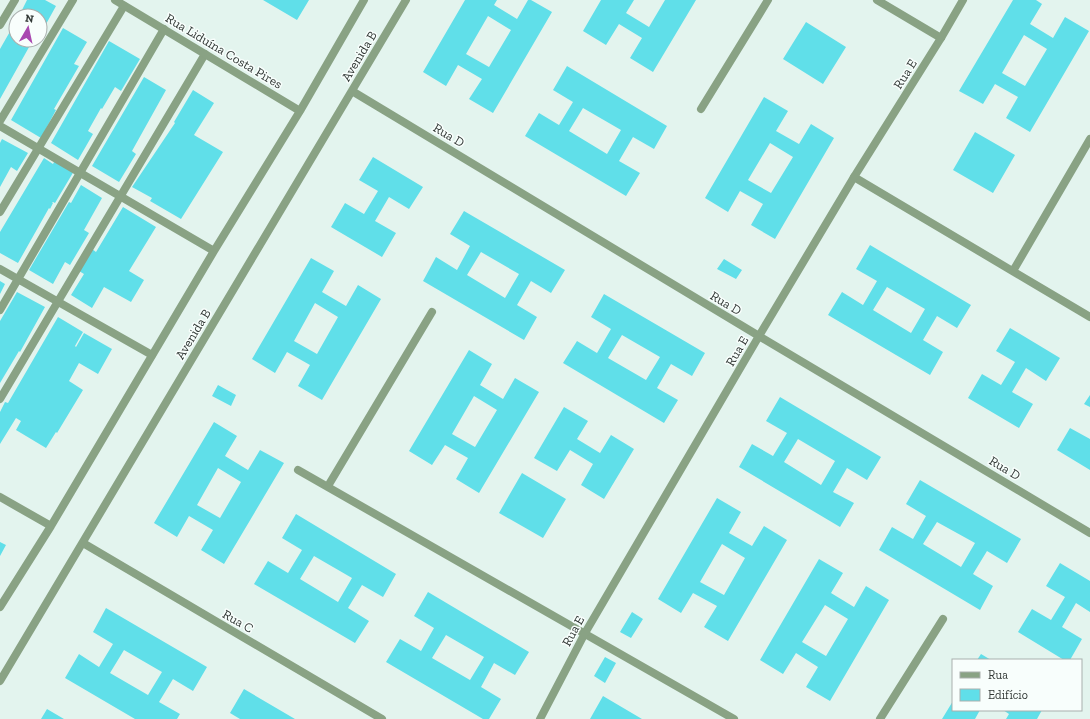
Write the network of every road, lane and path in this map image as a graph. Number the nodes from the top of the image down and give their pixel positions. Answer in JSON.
{"nodes":[{"id":1,"x":15,"y":0,"type":"edge"},
{"id":2,"x":73,"y":0,"type":"edge"},
{"id":3,"x":115,"y":0,"type":"edge"},
{"id":4,"x":364,"y":0,"type":"edge"},
{"id":5,"x":406,"y":0,"type":"edge"},
{"id":6,"x":768,"y":0,"type":"edge"},
{"id":7,"x":877,"y":0,"type":"edge"},
{"id":8,"x":963,"y":0,"type":"edge"},
{"id":9,"x":124,"y":6,"type":"junction"},
{"id":10,"x":0,"y":25,"type":"edge"},
{"id":11,"x":164,"y":29,"type":"junction"},
{"id":12,"x":941,"y":38,"type":"junction"},
{"id":13,"x":205,"y":54,"type":"junction"},
{"id":14,"x":352,"y":91,"type":"junction"},
{"id":15,"x":701,"y":108,"type":"dead end"},
{"id":16,"x":300,"y":110,"type":"junction"},
{"id":17,"x":0,"y":121,"type":"edge"},
{"id":18,"x":0,"y":126,"type":"edge"},
{"id":19,"x":1090,"y":139,"type":"edge"},
{"id":20,"x":38,"y":148,"type":"junction"},
{"id":21,"x":80,"y":173,"type":"junction"},
{"id":22,"x":854,"y":177,"type":"junction"},
{"id":23,"x":120,"y":196,"type":"junction"},
{"id":24,"x":0,"y":212,"type":"edge"},
{"id":25,"x":214,"y":251,"type":"junction"},
{"id":26,"x":0,"y":269,"type":"edge"},
{"id":27,"x":1013,"y":271,"type":"junction"},
{"id":28,"x":18,"y":279,"type":"junction"},
{"id":29,"x":58,"y":302,"type":"junction"},
{"id":30,"x":0,"y":310,"type":"edge"},
{"id":31,"x":432,"y":312,"type":"dead end"},
{"id":32,"x":1090,"y":317,"type":"edge"},
{"id":33,"x":759,"y":336,"type":"junction"},
{"id":34,"x":152,"y":355,"type":"junction"},
{"id":35,"x":0,"y":399,"type":"edge"},
{"id":36,"x":298,"y":470,"type":"dead end"},
{"id":37,"x":328,"y":486,"type":"junction"},
{"id":38,"x":0,"y":496,"type":"edge"},
{"id":39,"x":51,"y":526,"type":"junction"},
{"id":40,"x":1090,"y":533,"type":"edge"},
{"id":41,"x":83,"y":543,"type":"junction"},
{"id":42,"x":0,"y":607,"type":"edge"},
{"id":43,"x":943,"y":619,"type":"dead end"},
{"id":44,"x":586,"y":633,"type":"junction"},
{"id":45,"x":0,"y":681,"type":"edge"},
{"id":46,"x":382,"y":719,"type":"edge"},
{"id":47,"x":540,"y":719,"type":"edge"},
{"id":48,"x":734,"y":719,"type":"edge"},
{"id":49,"x":880,"y":719,"type":"edge"}],
"edges":[{"from":1,"to":10,"type":"street"},
{"from":2,"to":17,"type":"street"},
{"from":3,"to":9,"type":"street","name":"Rua Liduína Costa Pires"},
{"from":4,"to":16,"type":"street","name":"Avenida B"},
{"from":5,"to":14,"type":"street","name":"Avenida B"},
{"from":6,"to":15,"type":"street"},
{"from":7,"to":12,"type":"street"},
{"from":8,"to":12,"type":"street","name":"Rua E"},
{"from":9,"to":11,"type":"street","name":"Rua Liduína Costa Pires"},
{"from":9,"to":20,"type":"street"},
{"from":11,"to":13,"type":"street","name":"Rua Liduína Costa Pires"},
{"from":11,"to":21,"type":"street"},
{"from":12,"to":22,"type":"street","name":"Rua E"},
{"from":13,"to":16,"type":"street","name":"Rua Liduína Costa Pires"},
{"from":13,"to":23,"type":"street"},
{"from":14,"to":33,"type":"street","name":"Rua D"},
{"from":14,"to":41,"type":"street","name":"Avenida B"},
{"from":16,"to":25,"type":"street","name":"Avenida B"},
{"from":18,"to":20,"type":"street"},
{"from":19,"to":27,"type":"street"},
{"from":20,"to":21,"type":"street"},
{"from":20,"to":24,"type":"street"},
{"from":21,"to":23,"type":"street"},
{"from":21,"to":28,"type":"street"},
{"from":22,"to":27,"type":"street"},
{"from":22,"to":33,"type":"street","name":"Rua E"},
{"from":23,"to":25,"type":"street"},
{"from":23,"to":29,"type":"street"},
{"from":25,"to":34,"type":"street","name":"Avenida B"},
{"from":26,"to":28,"type":"street"},
{"from":27,"to":32,"type":"street"},
{"from":28,"to":29,"type":"street"},
{"from":28,"to":30,"type":"street"},
{"from":29,"to":34,"type":"street"},
{"from":29,"to":35,"type":"street"},
{"from":31,"to":37,"type":"street"},
{"from":33,"to":40,"type":"street","name":"Rua D"},
{"from":33,"to":44,"type":"street","name":"Rua E"},
{"from":34,"to":39,"type":"street","name":"Avenida B"},
{"from":36,"to":37,"type":"street"},
{"from":37,"to":44,"type":"street"},
{"from":38,"to":39,"type":"street"},
{"from":39,"to":42,"type":"street","name":"Avenida B"},
{"from":41,"to":45,"type":"street","name":"Avenida B"},
{"from":41,"to":46,"type":"street","name":"Rua C"},
{"from":43,"to":49,"type":"street"},
{"from":44,"to":47,"type":"street","name":"Rua E"},
{"from":44,"to":48,"type":"street"}]}
